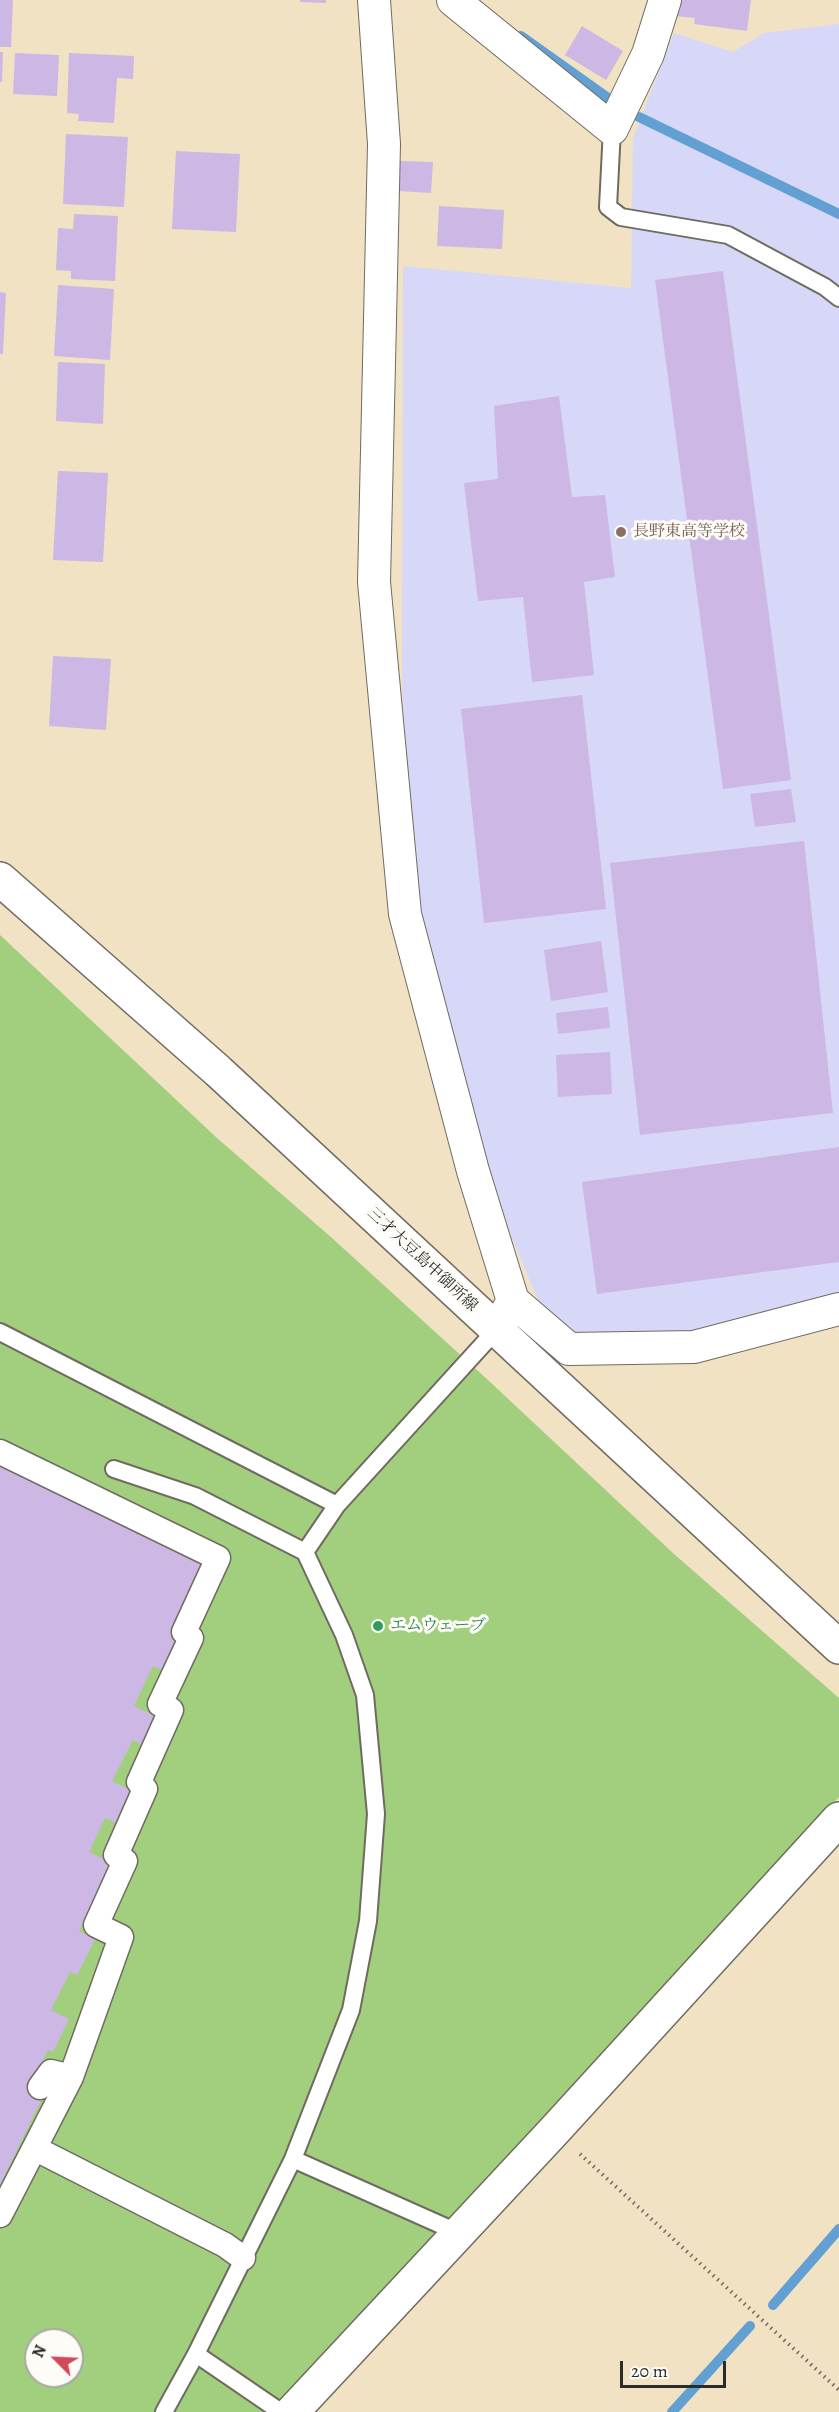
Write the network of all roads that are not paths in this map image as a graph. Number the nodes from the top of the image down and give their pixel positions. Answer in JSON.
{"nodes":[{"id":1,"x":374,"y":0,"type":"edge"},
{"id":2,"x":453,"y":0,"type":"edge"},
{"id":3,"x":665,"y":0,"type":"edge"},
{"id":4,"x":612,"y":129,"type":"junction"},
{"id":5,"x":839,"y":298,"type":"edge"},
{"id":6,"x":0,"y":879,"type":"edge"},
{"id":7,"x":513,"y":1301,"type":"junction"},
{"id":8,"x":839,"y":1310,"type":"edge"},
{"id":9,"x":496,"y":1329,"type":"junction"},
{"id":10,"x":0,"y":1332,"type":"edge"},
{"id":11,"x":0,"y":1452,"type":"edge"},
{"id":12,"x":114,"y":1469,"type":"dead end"},
{"id":13,"x":338,"y":1505,"type":"junction"},
{"id":14,"x":305,"y":1552,"type":"junction"},
{"id":15,"x":839,"y":1647,"type":"edge"},
{"id":16,"x":839,"y":1819,"type":"edge"},
{"id":17,"x":71,"y":2077,"type":"junction"},
{"id":18,"x":39,"y":2087,"type":"dead end"},
{"id":19,"x":36,"y":2149,"type":"junction"},
{"id":20,"x":293,"y":2159,"type":"junction"},
{"id":21,"x":0,"y":2215,"type":"edge"},
{"id":22,"x":459,"y":2234,"type":"junction"},
{"id":23,"x":243,"y":2258,"type":"junction"},
{"id":24,"x":196,"y":2354,"type":"junction"},
{"id":25,"x":164,"y":2412,"type":"edge"},
{"id":26,"x":281,"y":2412,"type":"edge"},
{"id":27,"x":292,"y":2412,"type":"edge"}],
"edges":[{"from":1,"to":7,"type":"street"},
{"from":2,"to":4,"type":"street"},
{"from":3,"to":4,"type":"street"},
{"from":4,"to":5,"type":"lane"},
{"from":6,"to":9,"type":"main road","name":"三才大豆島中御所線"},
{"from":7,"to":8,"type":"street"},
{"from":7,"to":9,"type":"street"},
{"from":9,"to":13,"type":"lane"},
{"from":9,"to":15,"type":"main road","name":"三才大豆島中御所線"},
{"from":10,"to":13,"type":"lane"},
{"from":11,"to":17,"type":"street"},
{"from":12,"to":14,"type":"lane"},
{"from":13,"to":14,"type":"lane"},
{"from":14,"to":20,"type":"lane"},
{"from":16,"to":22,"type":"main road"},
{"from":17,"to":18,"type":"street"},
{"from":17,"to":19,"type":"street"},
{"from":19,"to":21,"type":"street"},
{"from":19,"to":23,"type":"street"},
{"from":20,"to":22,"type":"lane"},
{"from":20,"to":23,"type":"lane"},
{"from":22,"to":27,"type":"main road"},
{"from":23,"to":24,"type":"lane"},
{"from":24,"to":25,"type":"lane"},
{"from":24,"to":26,"type":"lane"}]}
